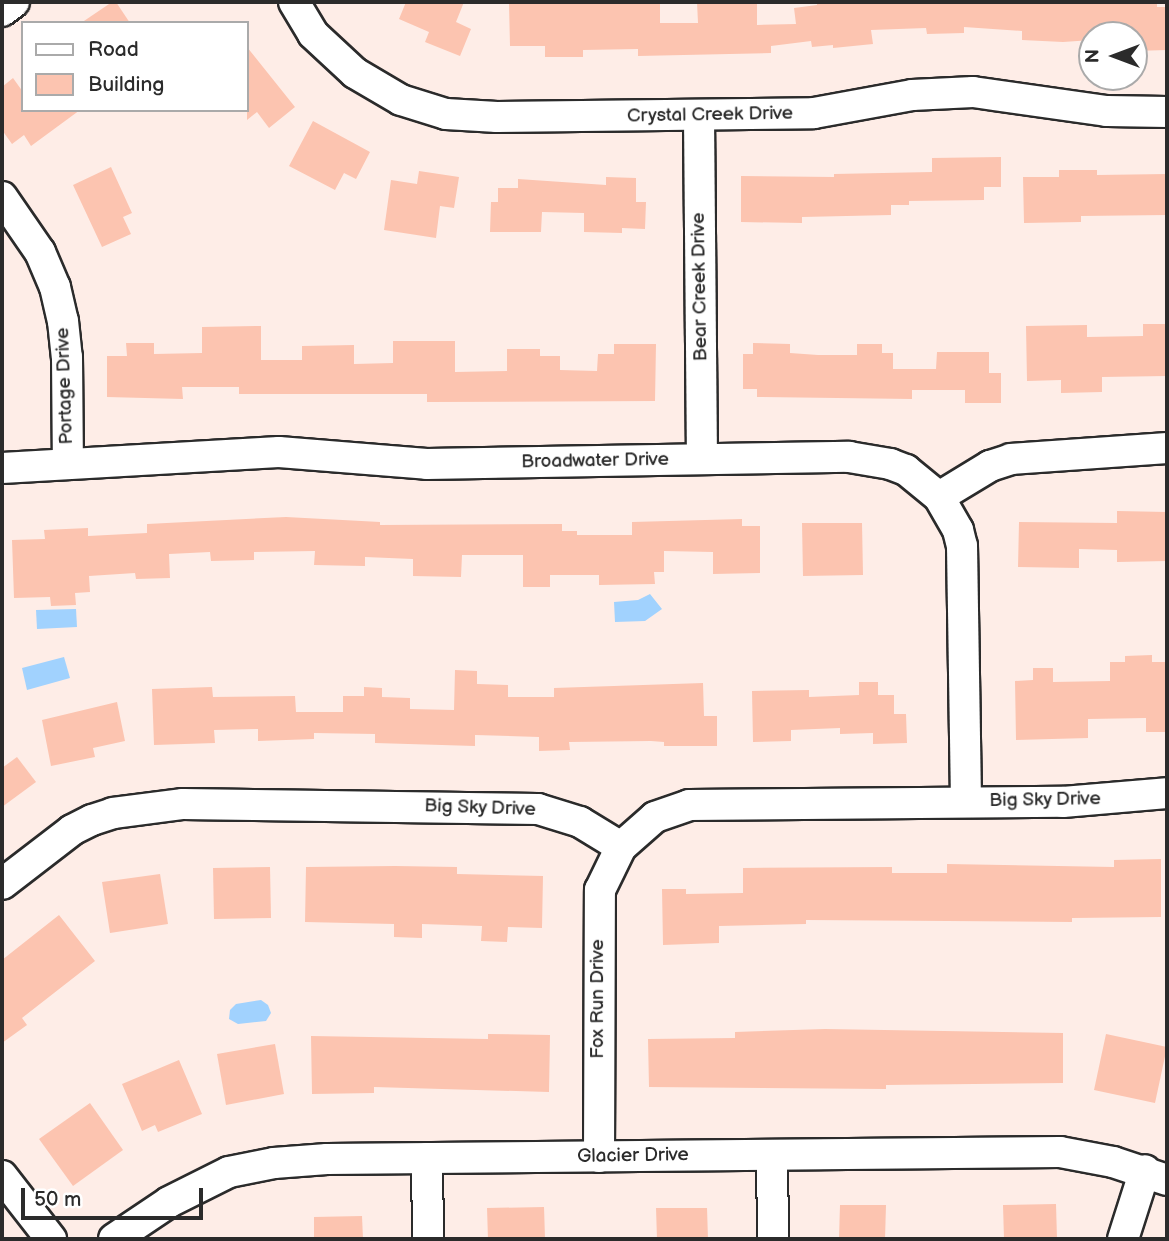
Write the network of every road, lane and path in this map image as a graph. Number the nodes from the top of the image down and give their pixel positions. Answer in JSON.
{"nodes":[{"id":1,"x":14,"y":2,"type":"edge"},
{"id":2,"x":294,"y":2,"type":"edge"},
{"id":3,"x":2,"y":11,"type":"edge"},
{"id":4,"x":1167,"y":112,"type":"edge"},
{"id":5,"x":699,"y":116,"type":"junction"},
{"id":6,"x":2,"y":197,"type":"edge"},
{"id":7,"x":1167,"y":448,"type":"edge"},
{"id":8,"x":702,"y":458,"type":"junction"},
{"id":9,"x":68,"y":464,"type":"junction"},
{"id":10,"x":2,"y":468,"type":"edge"},
{"id":11,"x":939,"y":497,"type":"junction"},
{"id":12,"x":1167,"y":793,"type":"edge"},
{"id":13,"x":966,"y":801,"type":"junction"},
{"id":14,"x":621,"y":847,"type":"junction"},
{"id":15,"x":2,"y":884,"type":"edge"},
{"id":16,"x":772,"y":1155,"type":"junction"},
{"id":17,"x":599,"y":1157,"type":"junction"},
{"id":18,"x":427,"y":1158,"type":"junction"},
{"id":19,"x":2,"y":1175,"type":"edge"},
{"id":20,"x":1156,"y":1175,"type":"edge"},
{"id":21,"x":51,"y":1239,"type":"edge"},
{"id":22,"x":114,"y":1239,"type":"edge"},
{"id":23,"x":428,"y":1239,"type":"edge"},
{"id":24,"x":773,"y":1239,"type":"edge"},
{"id":25,"x":1123,"y":1239,"type":"edge"}],
"edges":[{"from":1,"to":3,"type":"street"},
{"from":2,"to":5,"type":"street","name":"Crystal Creek Drive"},
{"from":4,"to":5,"type":"street","name":"Crystal Creek Drive"},
{"from":5,"to":8,"type":"street","name":"Bear Creek Drive"},
{"from":6,"to":9,"type":"street","name":"Portage Drive"},
{"from":7,"to":11,"type":"street"},
{"from":8,"to":9,"type":"street","name":"Broadwater Drive"},
{"from":8,"to":11,"type":"street","name":"Broadwater Drive"},
{"from":9,"to":10,"type":"street","name":"Broadwater Drive"},
{"from":11,"to":13,"type":"street"},
{"from":12,"to":13,"type":"street","name":"Big Sky Drive"},
{"from":13,"to":14,"type":"street","name":"Big Sky Drive"},
{"from":14,"to":15,"type":"street","name":"Big Sky Drive"},
{"from":14,"to":17,"type":"street","name":"Fox Run Drive"},
{"from":16,"to":17,"type":"street","name":"Glacier Drive"},
{"from":16,"to":20,"type":"street","name":"Glacier Drive"},
{"from":16,"to":24,"type":"street"},
{"from":17,"to":18,"type":"street","name":"Glacier Drive"},
{"from":18,"to":22,"type":"street","name":"Glacier Drive"},
{"from":18,"to":23,"type":"street"},
{"from":19,"to":21,"type":"street"},
{"from":20,"to":25,"type":"street"}]}
